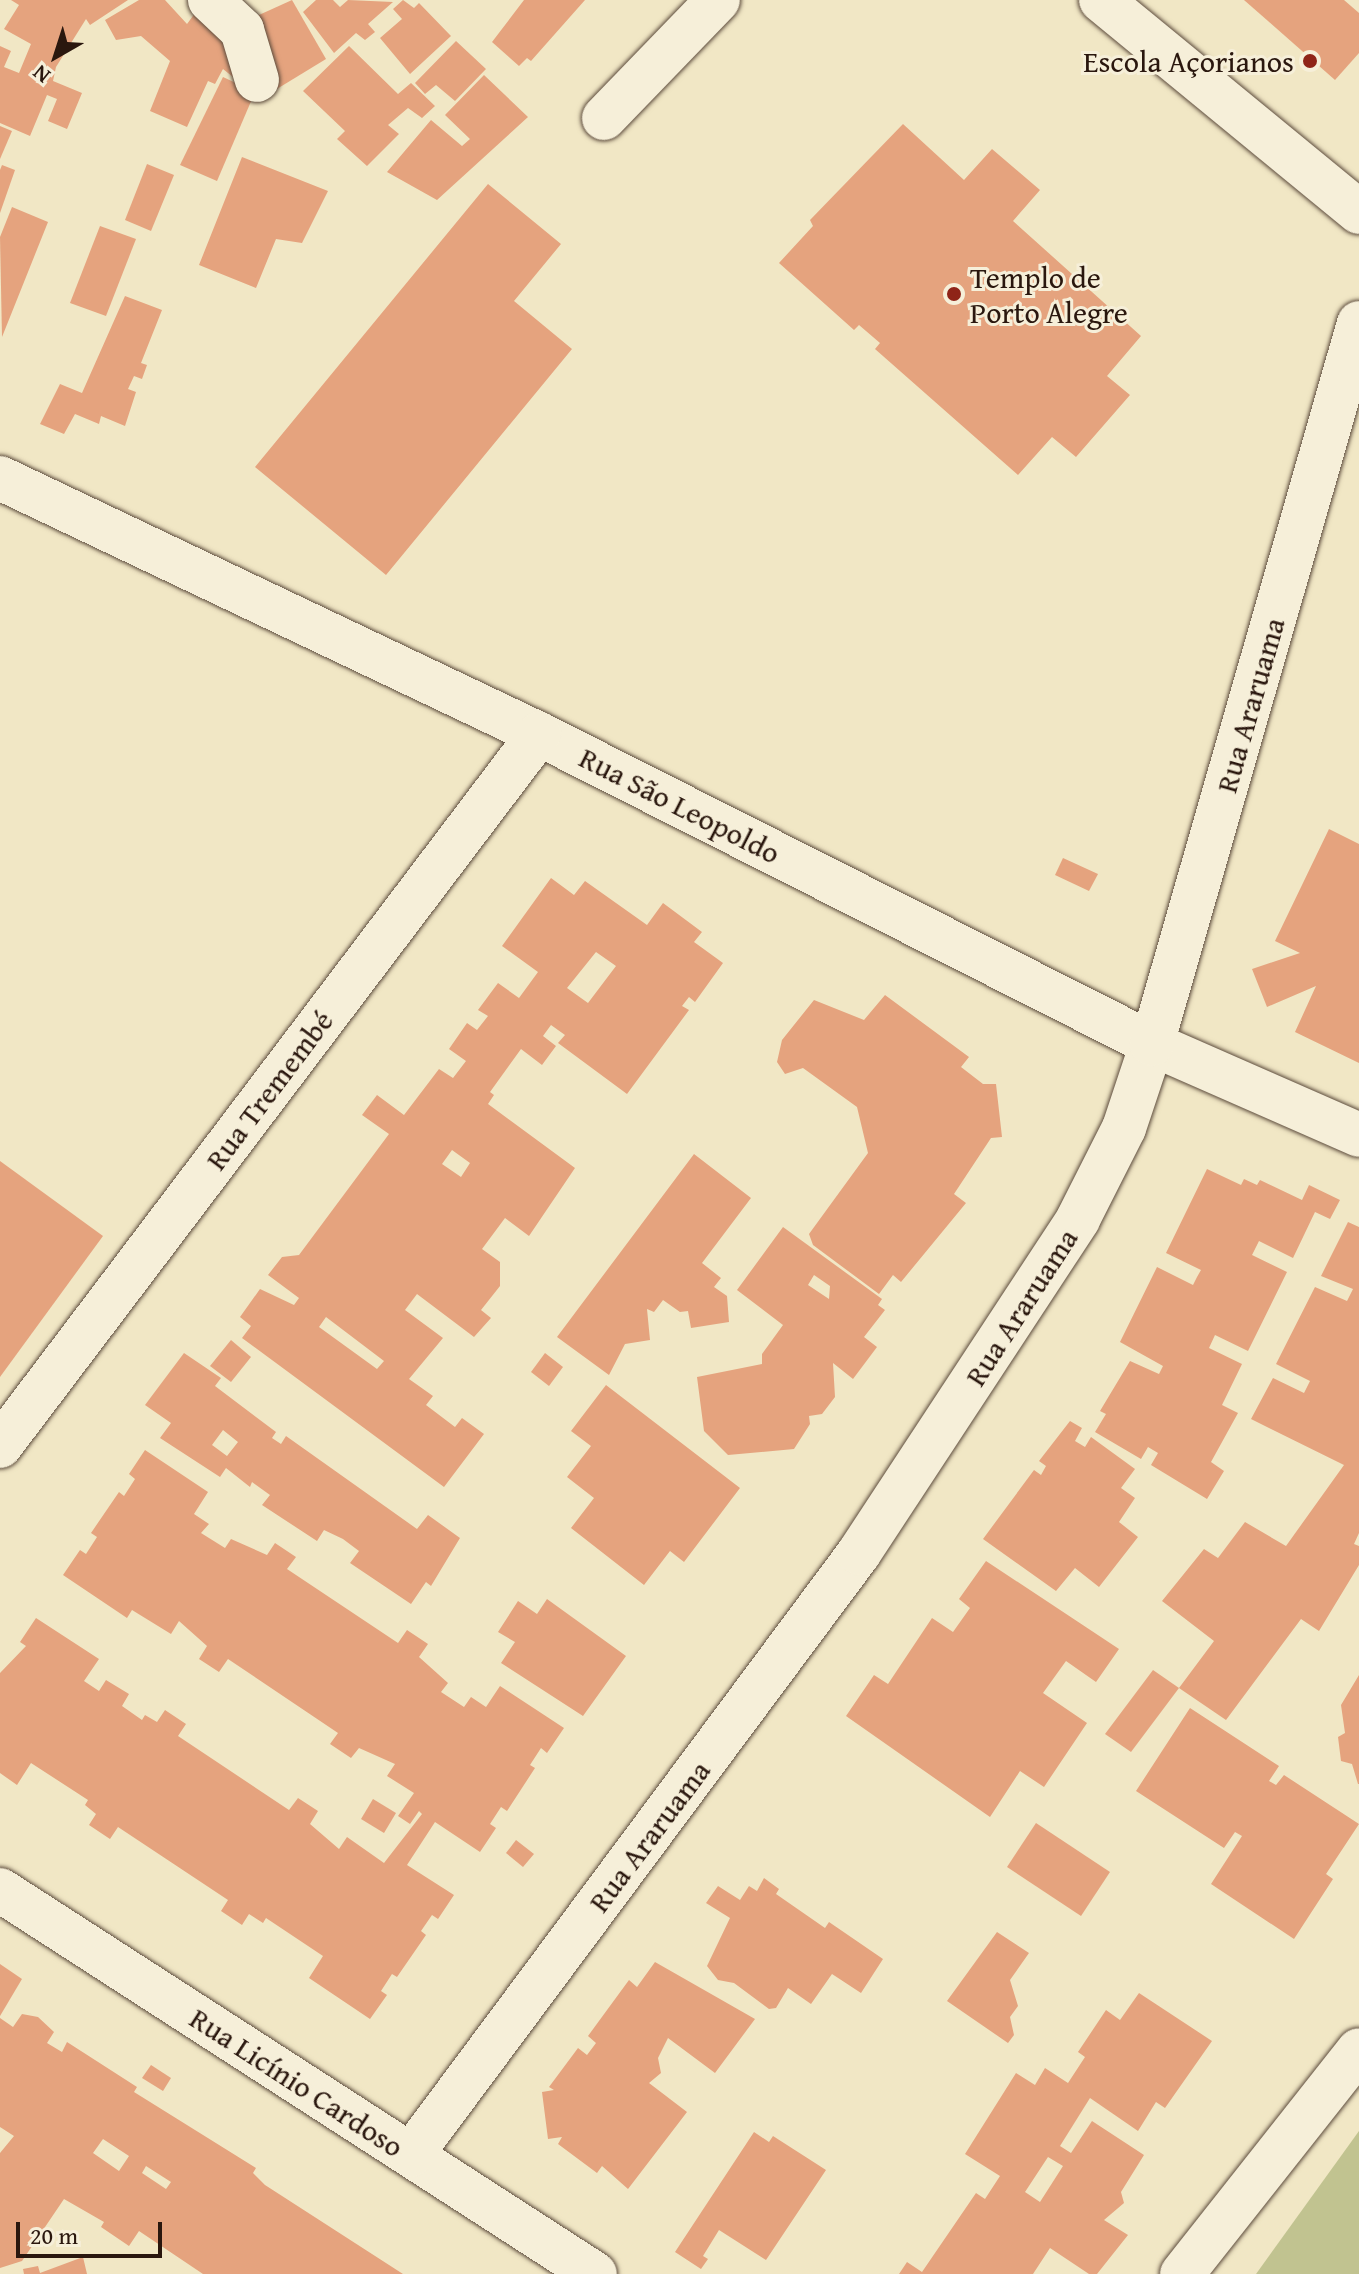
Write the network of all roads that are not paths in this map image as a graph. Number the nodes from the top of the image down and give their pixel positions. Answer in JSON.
{"nodes":[{"id":1,"x":210,"y":0,"type":"edge"},
{"id":2,"x":718,"y":0,"type":"edge"},
{"id":3,"x":1101,"y":0,"type":"edge"},
{"id":4,"x":257,"y":80,"type":"dead end"},
{"id":5,"x":604,"y":118,"type":"dead end"},
{"id":6,"x":1359,"y":212,"type":"edge"},
{"id":7,"x":1359,"y":323,"type":"edge"},
{"id":8,"x":0,"y":478,"type":"edge"},
{"id":9,"x":539,"y":734,"type":"junction"},
{"id":10,"x":1152,"y":1044,"type":"junction"},
{"id":11,"x":1359,"y":1135,"type":"edge"},
{"id":12,"x":0,"y":1446,"type":"edge"},
{"id":13,"x":0,"y":1890,"type":"edge"},
{"id":14,"x":1359,"y":2050,"type":"edge"},
{"id":15,"x":411,"y":2155,"type":"junction"},
{"id":16,"x":595,"y":2274,"type":"edge"},
{"id":17,"x":1182,"y":2274,"type":"edge"}],
"edges":[{"from":1,"to":4,"type":"street"},
{"from":2,"to":5,"type":"street"},
{"from":3,"to":6,"type":"street"},
{"from":7,"to":10,"type":"street","name":"Rua Araruama"},
{"from":8,"to":9,"type":"street","name":"Rua São Leopoldo"},
{"from":9,"to":10,"type":"street","name":"Rua São Leopoldo"},
{"from":9,"to":12,"type":"street","name":"Rua Tremembé"},
{"from":10,"to":11,"type":"street","name":"Rua São Leopoldo"},
{"from":10,"to":15,"type":"street","name":"Rua Araruama"},
{"from":13,"to":15,"type":"street","name":"Rua Licínio Cardoso"},
{"from":14,"to":17,"type":"street"},
{"from":15,"to":16,"type":"street","name":"Rua Licínio Cardoso"}]}
